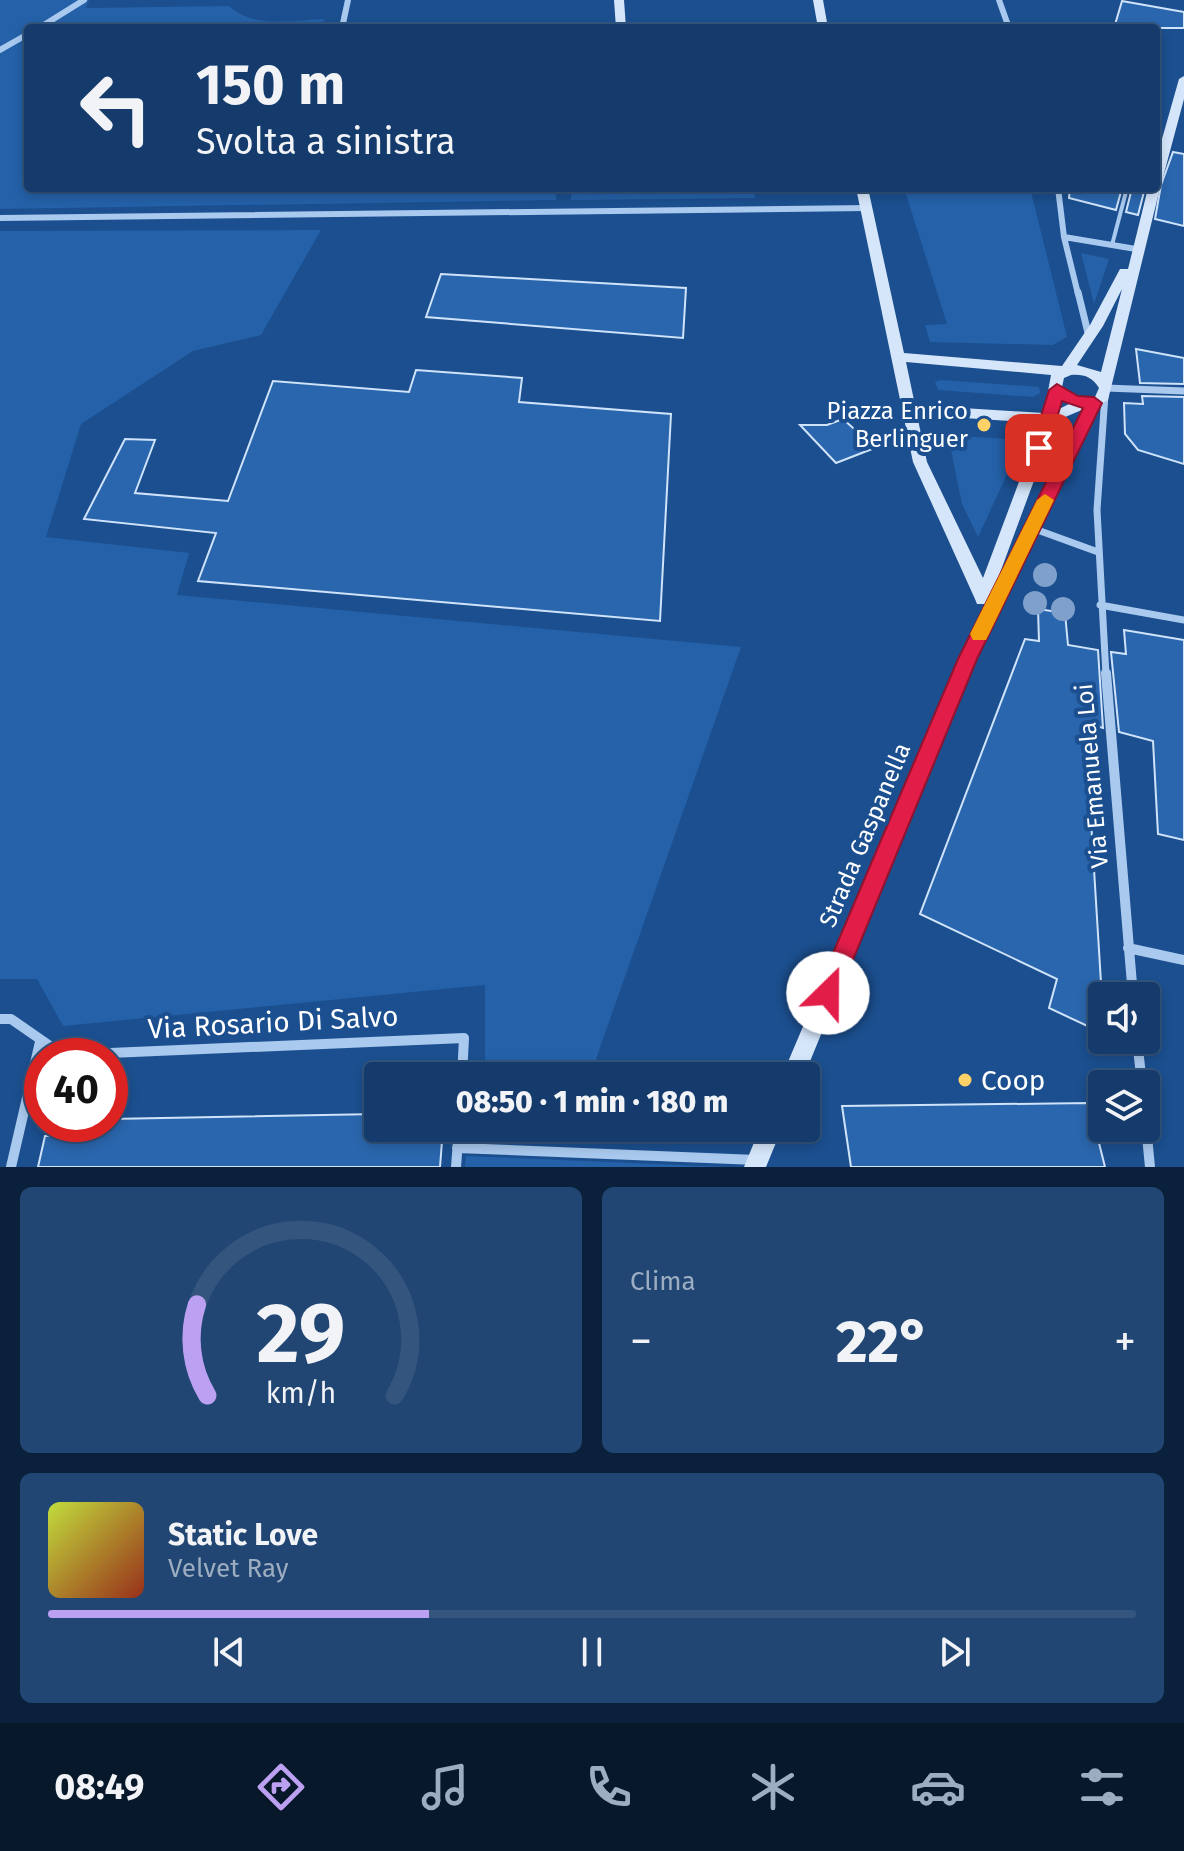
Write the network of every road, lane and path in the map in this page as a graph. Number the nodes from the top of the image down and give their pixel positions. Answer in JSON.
{"nodes":[{"id":1,"x":84,"y":0,"type":"edge"},
{"id":2,"x":348,"y":0,"type":"edge"},
{"id":3,"x":619,"y":0,"type":"edge"},
{"id":4,"x":818,"y":0,"type":"edge"},
{"id":5,"x":999,"y":0,"type":"edge"},
{"id":6,"x":45,"y":24,"type":"edge"},
{"id":7,"x":343,"y":24,"type":"edge"},
{"id":8,"x":621,"y":24,"type":"edge"},
{"id":9,"x":822,"y":24,"type":"edge"},
{"id":10,"x":1008,"y":24,"type":"edge"},
{"id":11,"x":24,"y":36,"type":"edge"},
{"id":12,"x":0,"y":50,"type":"edge"},
{"id":13,"x":1184,"y":79,"type":"edge"},
{"id":14,"x":1179,"y":118,"type":"edge"},
{"id":15,"x":1160,"y":166,"type":"edge"},
{"id":16,"x":863,"y":192,"type":"edge"},
{"id":17,"x":1058,"y":192,"type":"edge"},
{"id":18,"x":1126,"y":192,"type":"edge"},
{"id":19,"x":1153,"y":192,"type":"edge"},
{"id":20,"x":868,"y":208,"type":"junction"},
{"id":21,"x":0,"y":218,"type":"edge"},
{"id":22,"x":1064,"y":237,"type":"junction"},
{"id":23,"x":1112,"y":245,"type":"junction"},
{"id":24,"x":1136,"y":249,"type":"junction"},
{"id":25,"x":1089,"y":337,"type":"junction"},
{"id":26,"x":899,"y":357,"type":"junction"},
{"id":27,"x":1065,"y":371,"type":"junction"},
{"id":28,"x":1057,"y":390,"type":"junction"},
{"id":29,"x":1184,"y":391,"type":"edge"},
{"id":30,"x":1099,"y":395,"type":"junction"},
{"id":31,"x":910,"y":410,"type":"junction"},
{"id":32,"x":1050,"y":418,"type":"junction"},
{"id":33,"x":1032,"y":528,"type":"junction"},
{"id":34,"x":1098,"y":552,"type":"junction"},
{"id":35,"x":984,"y":597,"type":"junction"},
{"id":36,"x":1100,"y":605,"type":"junction"},
{"id":37,"x":1184,"y":620,"type":"edge"},
{"id":38,"x":967,"y":659,"type":"junction"},
{"id":39,"x":1128,"y":948,"type":"junction"},
{"id":40,"x":1184,"y":960,"type":"edge"},
{"id":41,"x":1132,"y":982,"type":"edge"},
{"id":42,"x":0,"y":1019,"type":"edge"},
{"id":43,"x":35,"y":1038,"type":"edge"},
{"id":44,"x":128,"y":1052,"type":"edge"},
{"id":45,"x":463,"y":1062,"type":"edge"},
{"id":46,"x":799,"y":1062,"type":"edge"},
{"id":47,"x":24,"y":1111,"type":"edge"},
{"id":48,"x":458,"y":1142,"type":"edge"},
{"id":49,"x":765,"y":1142,"type":"edge"},
{"id":50,"x":1148,"y":1142,"type":"edge"},
{"id":51,"x":457,"y":1148,"type":"junction"},
{"id":52,"x":756,"y":1163,"type":"edge"},
{"id":53,"x":11,"y":1167,"type":"edge"},
{"id":54,"x":456,"y":1167,"type":"edge"},
{"id":55,"x":1150,"y":1167,"type":"edge"}],
"edges":[{"from":1,"to":6,"type":"street"},
{"from":2,"to":7,"type":"street"},
{"from":3,"to":8,"type":"street"},
{"from":4,"to":9,"type":"street"},
{"from":5,"to":10,"type":"street"},
{"from":11,"to":12,"type":"street"},
{"from":13,"to":14,"type":"street"},
{"from":14,"to":15,"type":"street"},
{"from":16,"to":20,"type":"street"},
{"from":17,"to":22,"type":"street"},
{"from":18,"to":23,"type":"lane"},
{"from":19,"to":24,"type":"street"},
{"from":20,"to":21,"type":"street"},
{"from":20,"to":26,"type":"street"},
{"from":22,"to":23,"type":"street"},
{"from":22,"to":25,"type":"street"},
{"from":23,"to":24,"type":"street"},
{"from":24,"to":25,"type":"street","name":"Strada Gaspanella"},
{"from":24,"to":30,"type":"street","name":"Strada Gaspanella"},
{"from":25,"to":27,"type":"street","name":"Strada Gaspanella"},
{"from":26,"to":27,"type":"street"},
{"from":26,"to":31,"type":"street"},
{"from":27,"to":28,"type":"street","name":"Strada Gaspanella"},
{"from":27,"to":30,"type":"street"},
{"from":28,"to":30,"type":"street"},
{"from":28,"to":32,"type":"street","name":"Strada Gaspanella"},
{"from":29,"to":30,"type":"street"},
{"from":30,"to":32,"type":"street"},
{"from":30,"to":33,"type":"street","name":"Strada Gaspanella"},
{"from":30,"to":34,"type":"street","name":"Via Emanuela Loi"},
{"from":31,"to":32,"type":"street"},
{"from":31,"to":35,"type":"street"},
{"from":32,"to":35,"type":"street","name":"Strada Gaspanella"},
{"from":33,"to":34,"type":"street"},
{"from":33,"to":38,"type":"street","name":"Strada Gaspanella"},
{"from":34,"to":36,"type":"street","name":"Via Emanuela Loi"},
{"from":35,"to":38,"type":"street","name":"Strada Gaspanella"},
{"from":36,"to":37,"type":"street"},
{"from":36,"to":39,"type":"street","name":"Via Emanuela Loi"},
{"from":38,"to":46,"type":"street","name":"Strada Gaspanella"},
{"from":39,"to":40,"type":"street"},
{"from":39,"to":41,"type":"street","name":"Via Emanuela Loi"},
{"from":42,"to":43,"type":"street","name":"Via Rosario Di Salvo"},
{"from":44,"to":45,"type":"street","name":"Via Rosario Di Salvo"},
{"from":47,"to":53,"type":"street"},
{"from":48,"to":51,"type":"street"},
{"from":49,"to":52,"type":"street"},
{"from":50,"to":55,"type":"street"},
{"from":51,"to":52,"type":"street"},
{"from":51,"to":54,"type":"street"}]}
